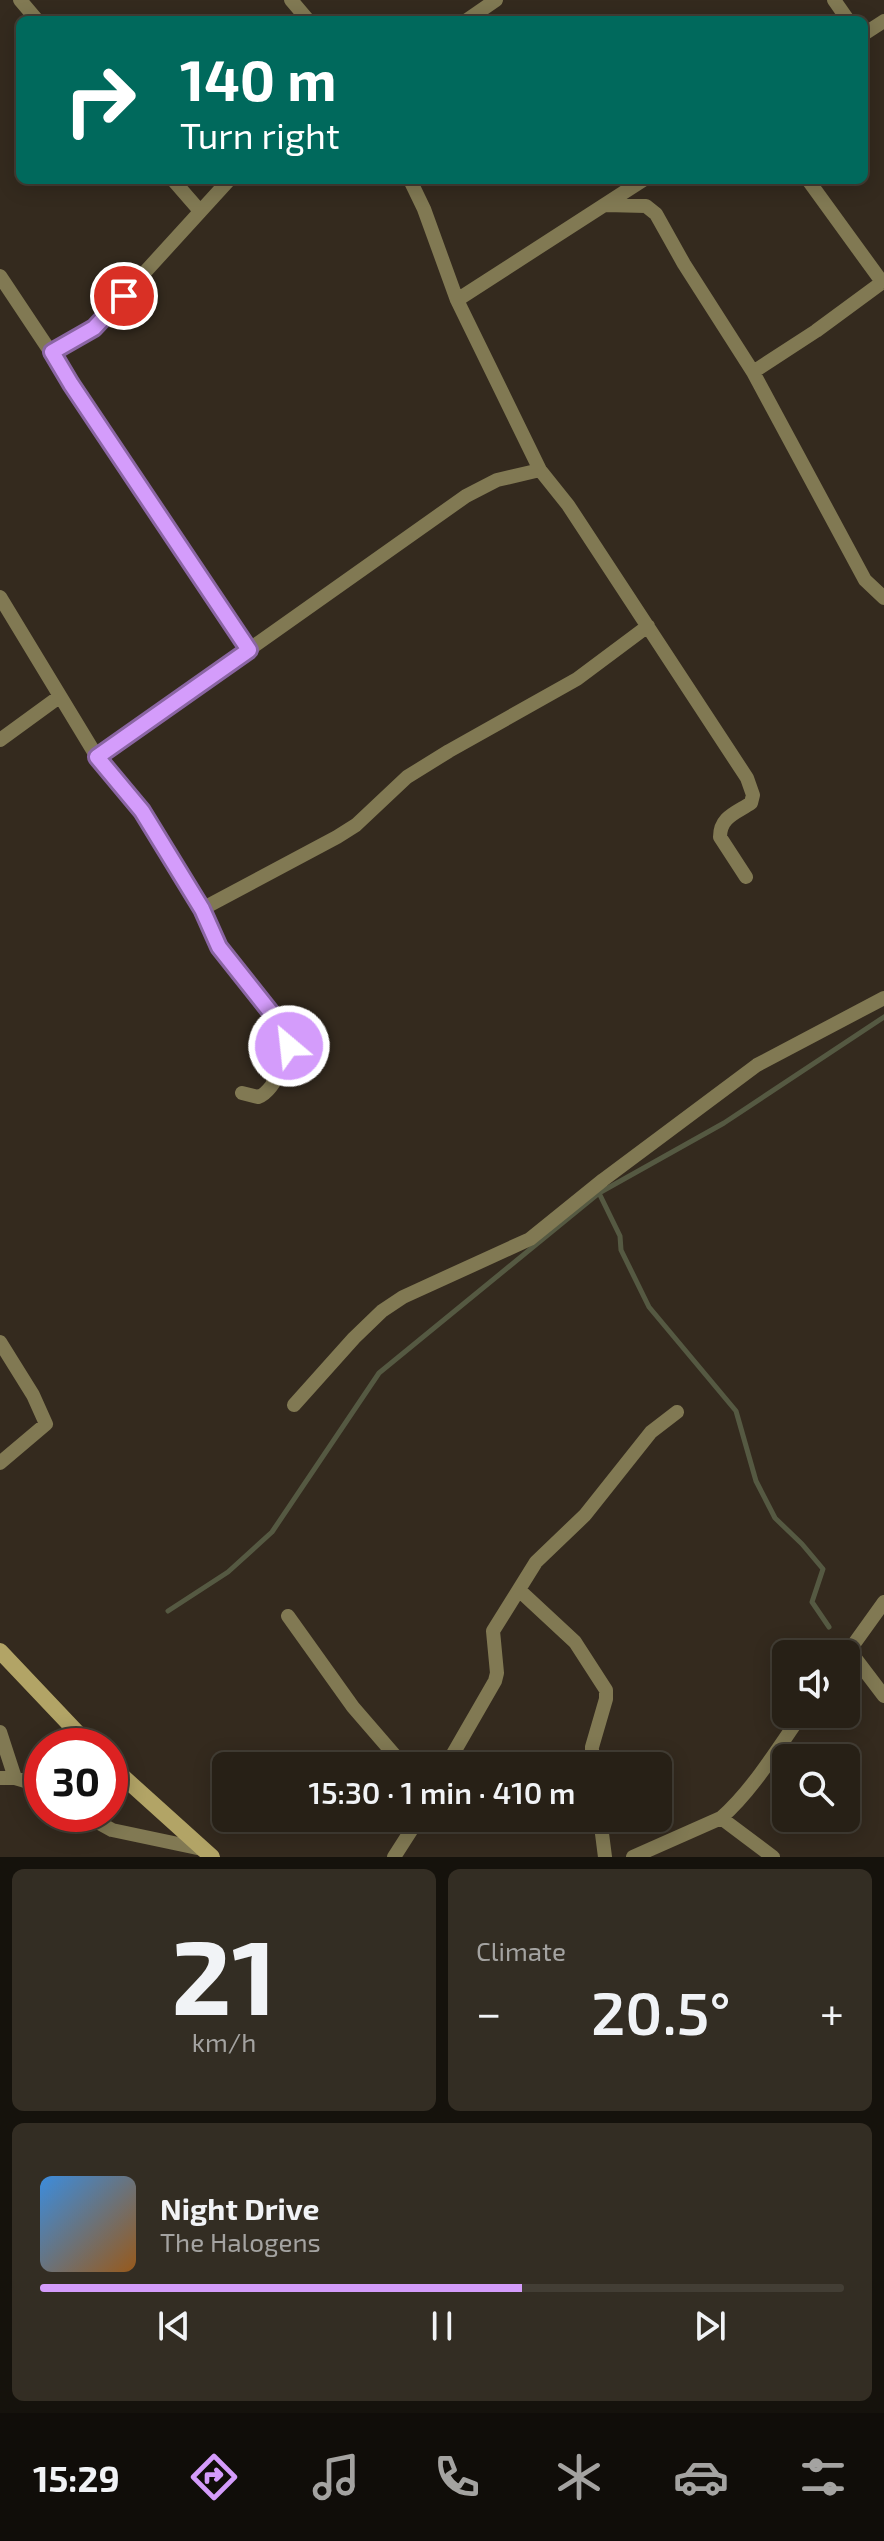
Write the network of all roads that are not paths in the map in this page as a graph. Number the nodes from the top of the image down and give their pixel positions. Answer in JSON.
{"nodes":[{"id":1,"x":20,"y":0,"type":"edge"},
{"id":2,"x":291,"y":0,"type":"edge"},
{"id":3,"x":496,"y":0,"type":"edge"},
{"id":4,"x":34,"y":16,"type":"edge"},
{"id":5,"x":305,"y":16,"type":"edge"},
{"id":6,"x":473,"y":16,"type":"edge"},
{"id":7,"x":176,"y":184,"type":"edge"},
{"id":8,"x":225,"y":184,"type":"edge"},
{"id":9,"x":412,"y":184,"type":"edge"},
{"id":10,"x":637,"y":184,"type":"edge"},
{"id":11,"x":811,"y":184,"type":"edge"},
{"id":12,"x":606,"y":205,"type":"junction"},
{"id":13,"x":200,"y":211,"type":"junction"},
{"id":14,"x":0,"y":276,"type":"edge"},
{"id":15,"x":883,"y":282,"type":"edge"},
{"id":16,"x":457,"y":300,"type":"junction"},
{"id":17,"x":52,"y":352,"type":"junction"},
{"id":18,"x":753,"y":372,"type":"junction"},
{"id":19,"x":540,"y":470,"type":"junction"},
{"id":20,"x":0,"y":597,"type":"edge"},
{"id":21,"x":884,"y":598,"type":"edge"},
{"id":22,"x":648,"y":626,"type":"junction"},
{"id":23,"x":249,"y":650,"type":"junction"},
{"id":24,"x":59,"y":697,"type":"junction"},
{"id":25,"x":0,"y":740,"type":"edge"},
{"id":26,"x":97,"y":757,"type":"junction"},
{"id":27,"x":746,"y":877,"type":"dead end"},
{"id":28,"x":202,"y":909,"type":"junction"},
{"id":29,"x":884,"y":998,"type":"edge"},
{"id":30,"x":242,"y":1093,"type":"dead end"},
{"id":31,"x":0,"y":1342,"type":"edge"},
{"id":32,"x":294,"y":1405,"type":"dead end"},
{"id":33,"x":677,"y":1412,"type":"dead end"},
{"id":34,"x":0,"y":1463,"type":"edge"},
{"id":35,"x":519,"y":1590,"type":"junction"},
{"id":36,"x":884,"y":1602,"type":"edge"},
{"id":37,"x":288,"y":1616,"type":"dead end"},
{"id":38,"x":857,"y":1640,"type":"edge"},
{"id":39,"x":0,"y":1651,"type":"edge"},
{"id":40,"x":860,"y":1667,"type":"edge"},
{"id":41,"x":884,"y":1696,"type":"edge"},
{"id":42,"x":69,"y":1728,"type":"edge"},
{"id":43,"x":792,"y":1728,"type":"edge"},
{"id":44,"x":0,"y":1732,"type":"edge"},
{"id":45,"x":392,"y":1752,"type":"edge"},
{"id":46,"x":454,"y":1752,"type":"edge"},
{"id":47,"x":592,"y":1752,"type":"edge"},
{"id":48,"x":8,"y":1778,"type":"edge"},
{"id":49,"x":128,"y":1781,"type":"edge"},
{"id":50,"x":721,"y":1818,"type":"junction"},
{"id":51,"x":120,"y":1832,"type":"edge"},
{"id":52,"x":410,"y":1832,"type":"edge"},
{"id":53,"x":602,"y":1832,"type":"edge"},
{"id":54,"x":207,"y":1853,"type":"edge"},
{"id":55,"x":394,"y":1857,"type":"edge"},
{"id":56,"x":605,"y":1857,"type":"edge"},
{"id":57,"x":633,"y":1857,"type":"edge"},
{"id":58,"x":773,"y":1857,"type":"edge"}],
"edges":[{"from":1,"to":4,"type":"street"},
{"from":2,"to":5,"type":"street"},
{"from":3,"to":6,"type":"street"},
{"from":7,"to":13,"type":"street"},
{"from":8,"to":13,"type":"street"},
{"from":9,"to":16,"type":"street"},
{"from":10,"to":12,"type":"street"},
{"from":11,"to":15,"type":"street"},
{"from":12,"to":16,"type":"street"},
{"from":12,"to":18,"type":"street"},
{"from":13,"to":17,"type":"street"},
{"from":14,"to":17,"type":"street"},
{"from":15,"to":18,"type":"street"},
{"from":16,"to":19,"type":"street"},
{"from":17,"to":23,"type":"street"},
{"from":18,"to":21,"type":"street"},
{"from":19,"to":22,"type":"street"},
{"from":19,"to":23,"type":"street"},
{"from":20,"to":24,"type":"street"},
{"from":22,"to":27,"type":"street"},
{"from":22,"to":28,"type":"street"},
{"from":23,"to":26,"type":"street"},
{"from":24,"to":25,"type":"street"},
{"from":24,"to":26,"type":"street"},
{"from":26,"to":28,"type":"street"},
{"from":28,"to":30,"type":"street"},
{"from":29,"to":32,"type":"street"},
{"from":31,"to":34,"type":"street"},
{"from":33,"to":35,"type":"street"},
{"from":35,"to":46,"type":"street"},
{"from":35,"to":47,"type":"street"},
{"from":36,"to":38,"type":"street"},
{"from":37,"to":45,"type":"street"},
{"from":39,"to":42,"type":"main road"},
{"from":40,"to":41,"type":"street"},
{"from":43,"to":50,"type":"street"},
{"from":44,"to":48,"type":"street"},
{"from":49,"to":54,"type":"main road"},
{"from":50,"to":57,"type":"street"},
{"from":50,"to":58,"type":"street"},
{"from":51,"to":54,"type":"street"},
{"from":52,"to":55,"type":"street"},
{"from":53,"to":56,"type":"street"}]}
